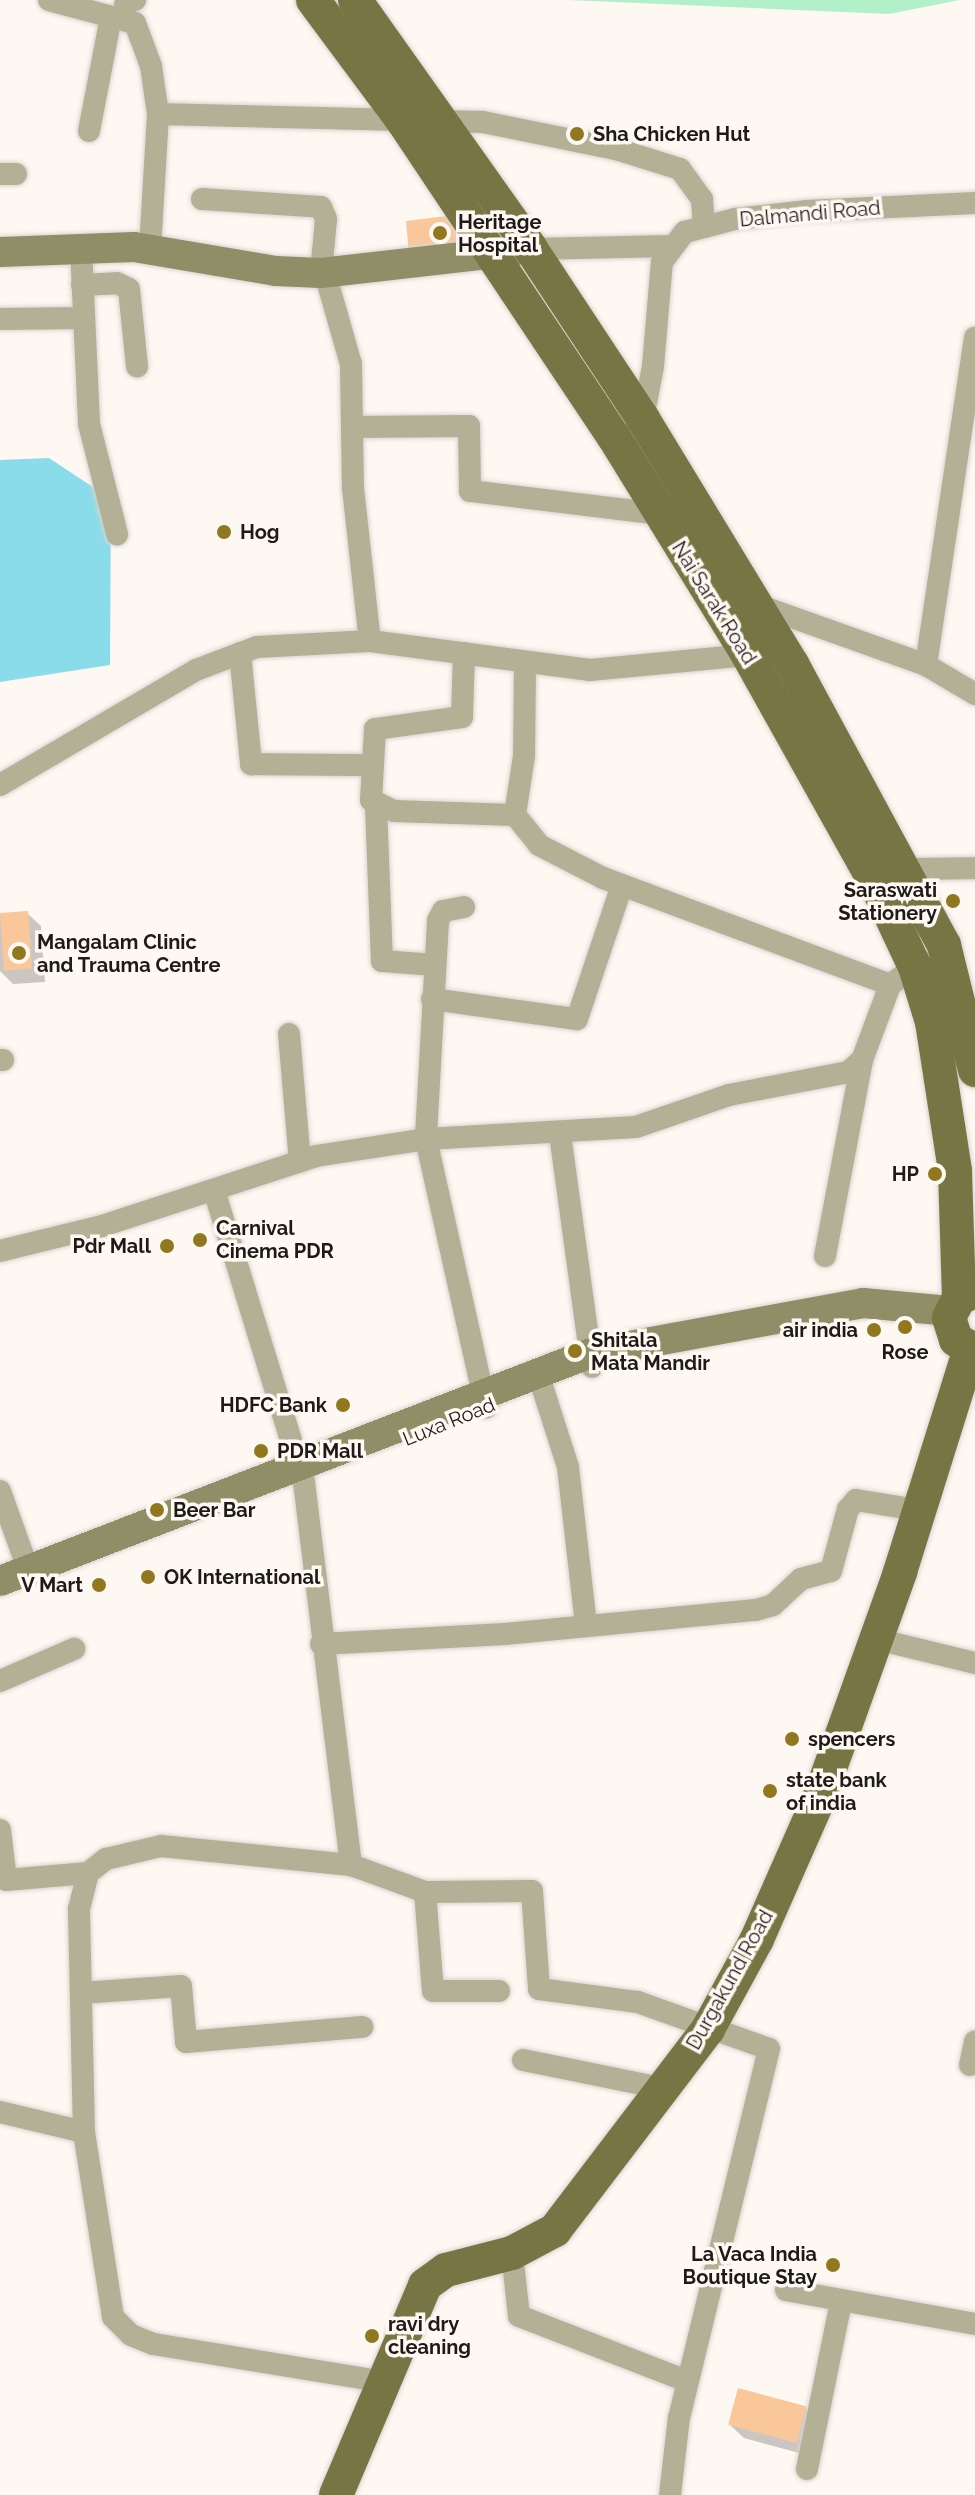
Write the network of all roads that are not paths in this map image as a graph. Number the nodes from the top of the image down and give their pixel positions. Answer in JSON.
{"nodes":[{"id":1,"x":49,"y":0,"type":"edge"},
{"id":2,"x":313,"y":0,"type":"edge"},
{"id":3,"x":355,"y":0,"type":"edge"},
{"id":4,"x":126,"y":9,"type":"edge"},
{"id":5,"x":158,"y":114,"type":"junction"},
{"id":6,"x":403,"y":121,"type":"junction"},
{"id":7,"x":446,"y":122,"type":"junction"},
{"id":8,"x":89,"y":131,"type":"dead end"},
{"id":9,"x":202,"y":199,"type":"dead end"},
{"id":10,"x":975,"y":203,"type":"edge"},
{"id":11,"x":704,"y":227,"type":"junction"},
{"id":12,"x":81,"y":247,"type":"junction"},
{"id":13,"x":150,"y":249,"type":"junction"},
{"id":14,"x":531,"y":249,"type":"junction"},
{"id":15,"x":0,"y":252,"type":"edge"},
{"id":16,"x":492,"y":254,"type":"junction"},
{"id":17,"x":666,"y":254,"type":"junction"},
{"id":18,"x":323,"y":273,"type":"junction"},
{"id":19,"x":82,"y":285,"type":"junction"},
{"id":20,"x":83,"y":318,"type":"junction"},
{"id":21,"x":0,"y":319,"type":"edge"},
{"id":22,"x":975,"y":338,"type":"edge"},
{"id":23,"x":137,"y":367,"type":"dead end"},
{"id":24,"x":643,"y":419,"type":"junction"},
{"id":25,"x":352,"y":427,"type":"junction"},
{"id":26,"x":660,"y":514,"type":"junction"},
{"id":27,"x":117,"y":534,"type":"dead end"},
{"id":28,"x":751,"y":603,"type":"junction"},
{"id":29,"x":718,"y":610,"type":"junction"},
{"id":30,"x":370,"y":641,"type":"junction"},
{"id":31,"x":240,"y":653,"type":"junction"},
{"id":32,"x":464,"y":653,"type":"junction"},
{"id":33,"x":748,"y":655,"type":"junction"},
{"id":34,"x":525,"y":664,"type":"junction"},
{"id":35,"x":926,"y":665,"type":"junction"},
{"id":36,"x":975,"y":694,"type":"edge"},
{"id":37,"x":370,"y":765,"type":"junction"},
{"id":38,"x":0,"y":785,"type":"edge"},
{"id":39,"x":376,"y":806,"type":"junction"},
{"id":40,"x":515,"y":815,"type":"junction"},
{"id":41,"x":975,"y":868,"type":"edge"},
{"id":42,"x":907,"y":869,"type":"junction"},
{"id":43,"x":622,"y":885,"type":"junction"},
{"id":44,"x":464,"y":907,"type":"dead end"},
{"id":45,"x":944,"y":945,"type":"junction"},
{"id":46,"x":435,"y":965,"type":"junction"},
{"id":47,"x":902,"y":976,"type":"junction"},
{"id":48,"x":432,"y":999,"type":"junction"},
{"id":49,"x":289,"y":1034,"type":"dead end"},
{"id":50,"x":862,"y":1060,"type":"junction"},
{"id":51,"x":975,"y":1070,"type":"edge"},
{"id":52,"x":560,"y":1134,"type":"junction"},
{"id":53,"x":426,"y":1139,"type":"junction"},
{"id":54,"x":300,"y":1162,"type":"junction"},
{"id":55,"x":214,"y":1190,"type":"junction"},
{"id":56,"x":0,"y":1251,"type":"edge"},
{"id":57,"x":825,"y":1256,"type":"dead end"},
{"id":58,"x":962,"y":1314,"type":"edge"},
{"id":59,"x":592,"y":1361,"type":"junction"},
{"id":60,"x":542,"y":1386,"type":"junction"},
{"id":61,"x":484,"y":1400,"type":"junction"},
{"id":62,"x":301,"y":1474,"type":"junction"},
{"id":63,"x":0,"y":1491,"type":"edge"},
{"id":64,"x":918,"y":1510,"type":"junction"},
{"id":65,"x":28,"y":1569,"type":"junction"},
{"id":66,"x":0,"y":1581,"type":"edge"},
{"id":67,"x":0,"y":1593,"type":"edge"},
{"id":68,"x":586,"y":1626,"type":"junction"},
{"id":69,"x":876,"y":1639,"type":"junction"},
{"id":70,"x":321,"y":1644,"type":"junction"},
{"id":71,"x":74,"y":1649,"type":"dead end"},
{"id":72,"x":975,"y":1663,"type":"edge"},
{"id":73,"x":0,"y":1681,"type":"edge"},
{"id":74,"x":0,"y":1830,"type":"edge"},
{"id":75,"x":351,"y":1865,"type":"junction"},
{"id":76,"x":88,"y":1873,"type":"junction"},
{"id":77,"x":425,"y":1892,"type":"junction"},
{"id":78,"x":499,"y":1991,"type":"dead end"},
{"id":79,"x":81,"y":1993,"type":"junction"},
{"id":80,"x":362,"y":2027,"type":"dead end"},
{"id":81,"x":708,"y":2029,"type":"junction"},
{"id":82,"x":975,"y":2042,"type":"edge"},
{"id":83,"x":523,"y":2060,"type":"dead end"},
{"id":84,"x":970,"y":2065,"type":"dead end"},
{"id":85,"x":666,"y":2089,"type":"junction"},
{"id":86,"x":0,"y":2112,"type":"edge"},
{"id":87,"x":84,"y":2132,"type":"junction"},
{"id":88,"x":512,"y":2253,"type":"junction"},
{"id":89,"x":786,"y":2290,"type":"dead end"},
{"id":90,"x":841,"y":2302,"type":"junction"},
{"id":91,"x":975,"y":2324,"type":"edge"},
{"id":92,"x":687,"y":2381,"type":"junction"},
{"id":93,"x":385,"y":2382,"type":"junction"},
{"id":94,"x":807,"y":2469,"type":"dead end"},
{"id":95,"x":336,"y":2495,"type":"edge"},
{"id":96,"x":670,"y":2495,"type":"edge"}],
"edges":[{"from":1,"to":4,"type":"street"},
{"from":2,"to":6,"type":"main road","name":"Nai Sarak Road"},
{"from":3,"to":7,"type":"main road","name":"Nai Sarak Road"},
{"from":4,"to":5,"type":"street"},
{"from":4,"to":8,"type":"street"},
{"from":5,"to":6,"type":"street"},
{"from":5,"to":13,"type":"street"},
{"from":6,"to":7,"type":"street"},
{"from":6,"to":16,"type":"main road","name":"Nai Sarak Road"},
{"from":7,"to":11,"type":"street"},
{"from":7,"to":14,"type":"main road","name":"Nai Sarak Road"},
{"from":9,"to":18,"type":"street"},
{"from":10,"to":11,"type":"street","name":"Dalmandi Road"},
{"from":11,"to":17,"type":"street","name":"Dalmandi Road"},
{"from":12,"to":13,"type":"street"},
{"from":12,"to":15,"type":"street"},
{"from":12,"to":19,"type":"street"},
{"from":13,"to":18,"type":"street"},
{"from":14,"to":16,"type":"street"},
{"from":14,"to":17,"type":"street"},
{"from":14,"to":24,"type":"main road","name":"Nai Sarak Road"},
{"from":16,"to":18,"type":"street"},
{"from":16,"to":26,"type":"main road","name":"Nai Sarak Road"},
{"from":17,"to":24,"type":"street"},
{"from":18,"to":25,"type":"street"},
{"from":19,"to":20,"type":"street"},
{"from":19,"to":23,"type":"street"},
{"from":20,"to":21,"type":"street"},
{"from":20,"to":27,"type":"street"},
{"from":22,"to":35,"type":"street"},
{"from":24,"to":28,"type":"main road","name":"Nai Sarak Road"},
{"from":25,"to":26,"type":"street"},
{"from":25,"to":30,"type":"street"},
{"from":26,"to":29,"type":"main road","name":"Nai Sarak Road"},
{"from":28,"to":29,"type":"street"},
{"from":28,"to":35,"type":"street"},
{"from":28,"to":42,"type":"main road","name":"Nai Sarak Road"},
{"from":29,"to":33,"type":"main road","name":"Nai Sarak Road"},
{"from":30,"to":31,"type":"street"},
{"from":30,"to":32,"type":"street"},
{"from":31,"to":37,"type":"street"},
{"from":31,"to":38,"type":"street"},
{"from":32,"to":34,"type":"street"},
{"from":32,"to":37,"type":"street"},
{"from":33,"to":34,"type":"street"},
{"from":33,"to":47,"type":"main road","name":"Nai Sarak Road"},
{"from":34,"to":40,"type":"street"},
{"from":35,"to":36,"type":"street"},
{"from":37,"to":39,"type":"street"},
{"from":39,"to":40,"type":"street"},
{"from":39,"to":46,"type":"street"},
{"from":40,"to":43,"type":"street"},
{"from":41,"to":42,"type":"street"},
{"from":42,"to":45,"type":"main road","name":"Nai Sarak Road"},
{"from":43,"to":47,"type":"street"},
{"from":43,"to":48,"type":"street"},
{"from":44,"to":46,"type":"street"},
{"from":45,"to":47,"type":"street"},
{"from":45,"to":51,"type":"main road","name":"Nai Sarak Road"},
{"from":46,"to":48,"type":"street"},
{"from":47,"to":50,"type":"street"},
{"from":47,"to":58,"type":"main road","name":"Nai Sarak Road"},
{"from":48,"to":53,"type":"street"},
{"from":49,"to":54,"type":"street"},
{"from":50,"to":52,"type":"street"},
{"from":50,"to":57,"type":"street"},
{"from":52,"to":53,"type":"street"},
{"from":52,"to":59,"type":"street"},
{"from":53,"to":54,"type":"street"},
{"from":53,"to":61,"type":"street"},
{"from":54,"to":55,"type":"street"},
{"from":55,"to":56,"type":"street"},
{"from":55,"to":62,"type":"street"},
{"from":58,"to":59,"type":"street","name":"Luxa Road"},
{"from":58,"to":59,"type":"street"},
{"from":58,"to":64,"type":"main road","name":"Durgakund Road"},
{"from":59,"to":60,"type":"street","name":"Luxa Road"},
{"from":59,"to":61,"type":"street"},
{"from":60,"to":61,"type":"street","name":"Luxa Road"},
{"from":60,"to":68,"type":"street"},
{"from":61,"to":62,"type":"street","name":"Luxa Road"},
{"from":62,"to":65,"type":"street"},
{"from":62,"to":67,"type":"street","name":"Luxa Road"},
{"from":62,"to":70,"type":"street"},
{"from":63,"to":65,"type":"street"},
{"from":64,"to":68,"type":"street"},
{"from":64,"to":69,"type":"main road","name":"Durgakund Road"},
{"from":65,"to":66,"type":"street"},
{"from":68,"to":70,"type":"street"},
{"from":69,"to":72,"type":"street"},
{"from":69,"to":81,"type":"main road","name":"Durgakund Road"},
{"from":70,"to":75,"type":"street"},
{"from":71,"to":73,"type":"street"},
{"from":74,"to":76,"type":"street"},
{"from":75,"to":76,"type":"street"},
{"from":75,"to":77,"type":"street"},
{"from":76,"to":79,"type":"street"},
{"from":77,"to":78,"type":"street"},
{"from":77,"to":81,"type":"street"},
{"from":79,"to":80,"type":"street"},
{"from":79,"to":87,"type":"street"},
{"from":81,"to":85,"type":"main road","name":"Durgakund Road"},
{"from":81,"to":92,"type":"street"},
{"from":82,"to":84,"type":"street"},
{"from":83,"to":85,"type":"street"},
{"from":85,"to":88,"type":"main road","name":"Durgakund Road"},
{"from":86,"to":87,"type":"street"},
{"from":87,"to":93,"type":"street"},
{"from":88,"to":92,"type":"street"},
{"from":88,"to":93,"type":"main road","name":"Durgakund Road"},
{"from":89,"to":90,"type":"street"},
{"from":90,"to":91,"type":"street"},
{"from":90,"to":94,"type":"street"},
{"from":92,"to":96,"type":"street"},
{"from":93,"to":95,"type":"main road","name":"Durgakund Road"}]}
